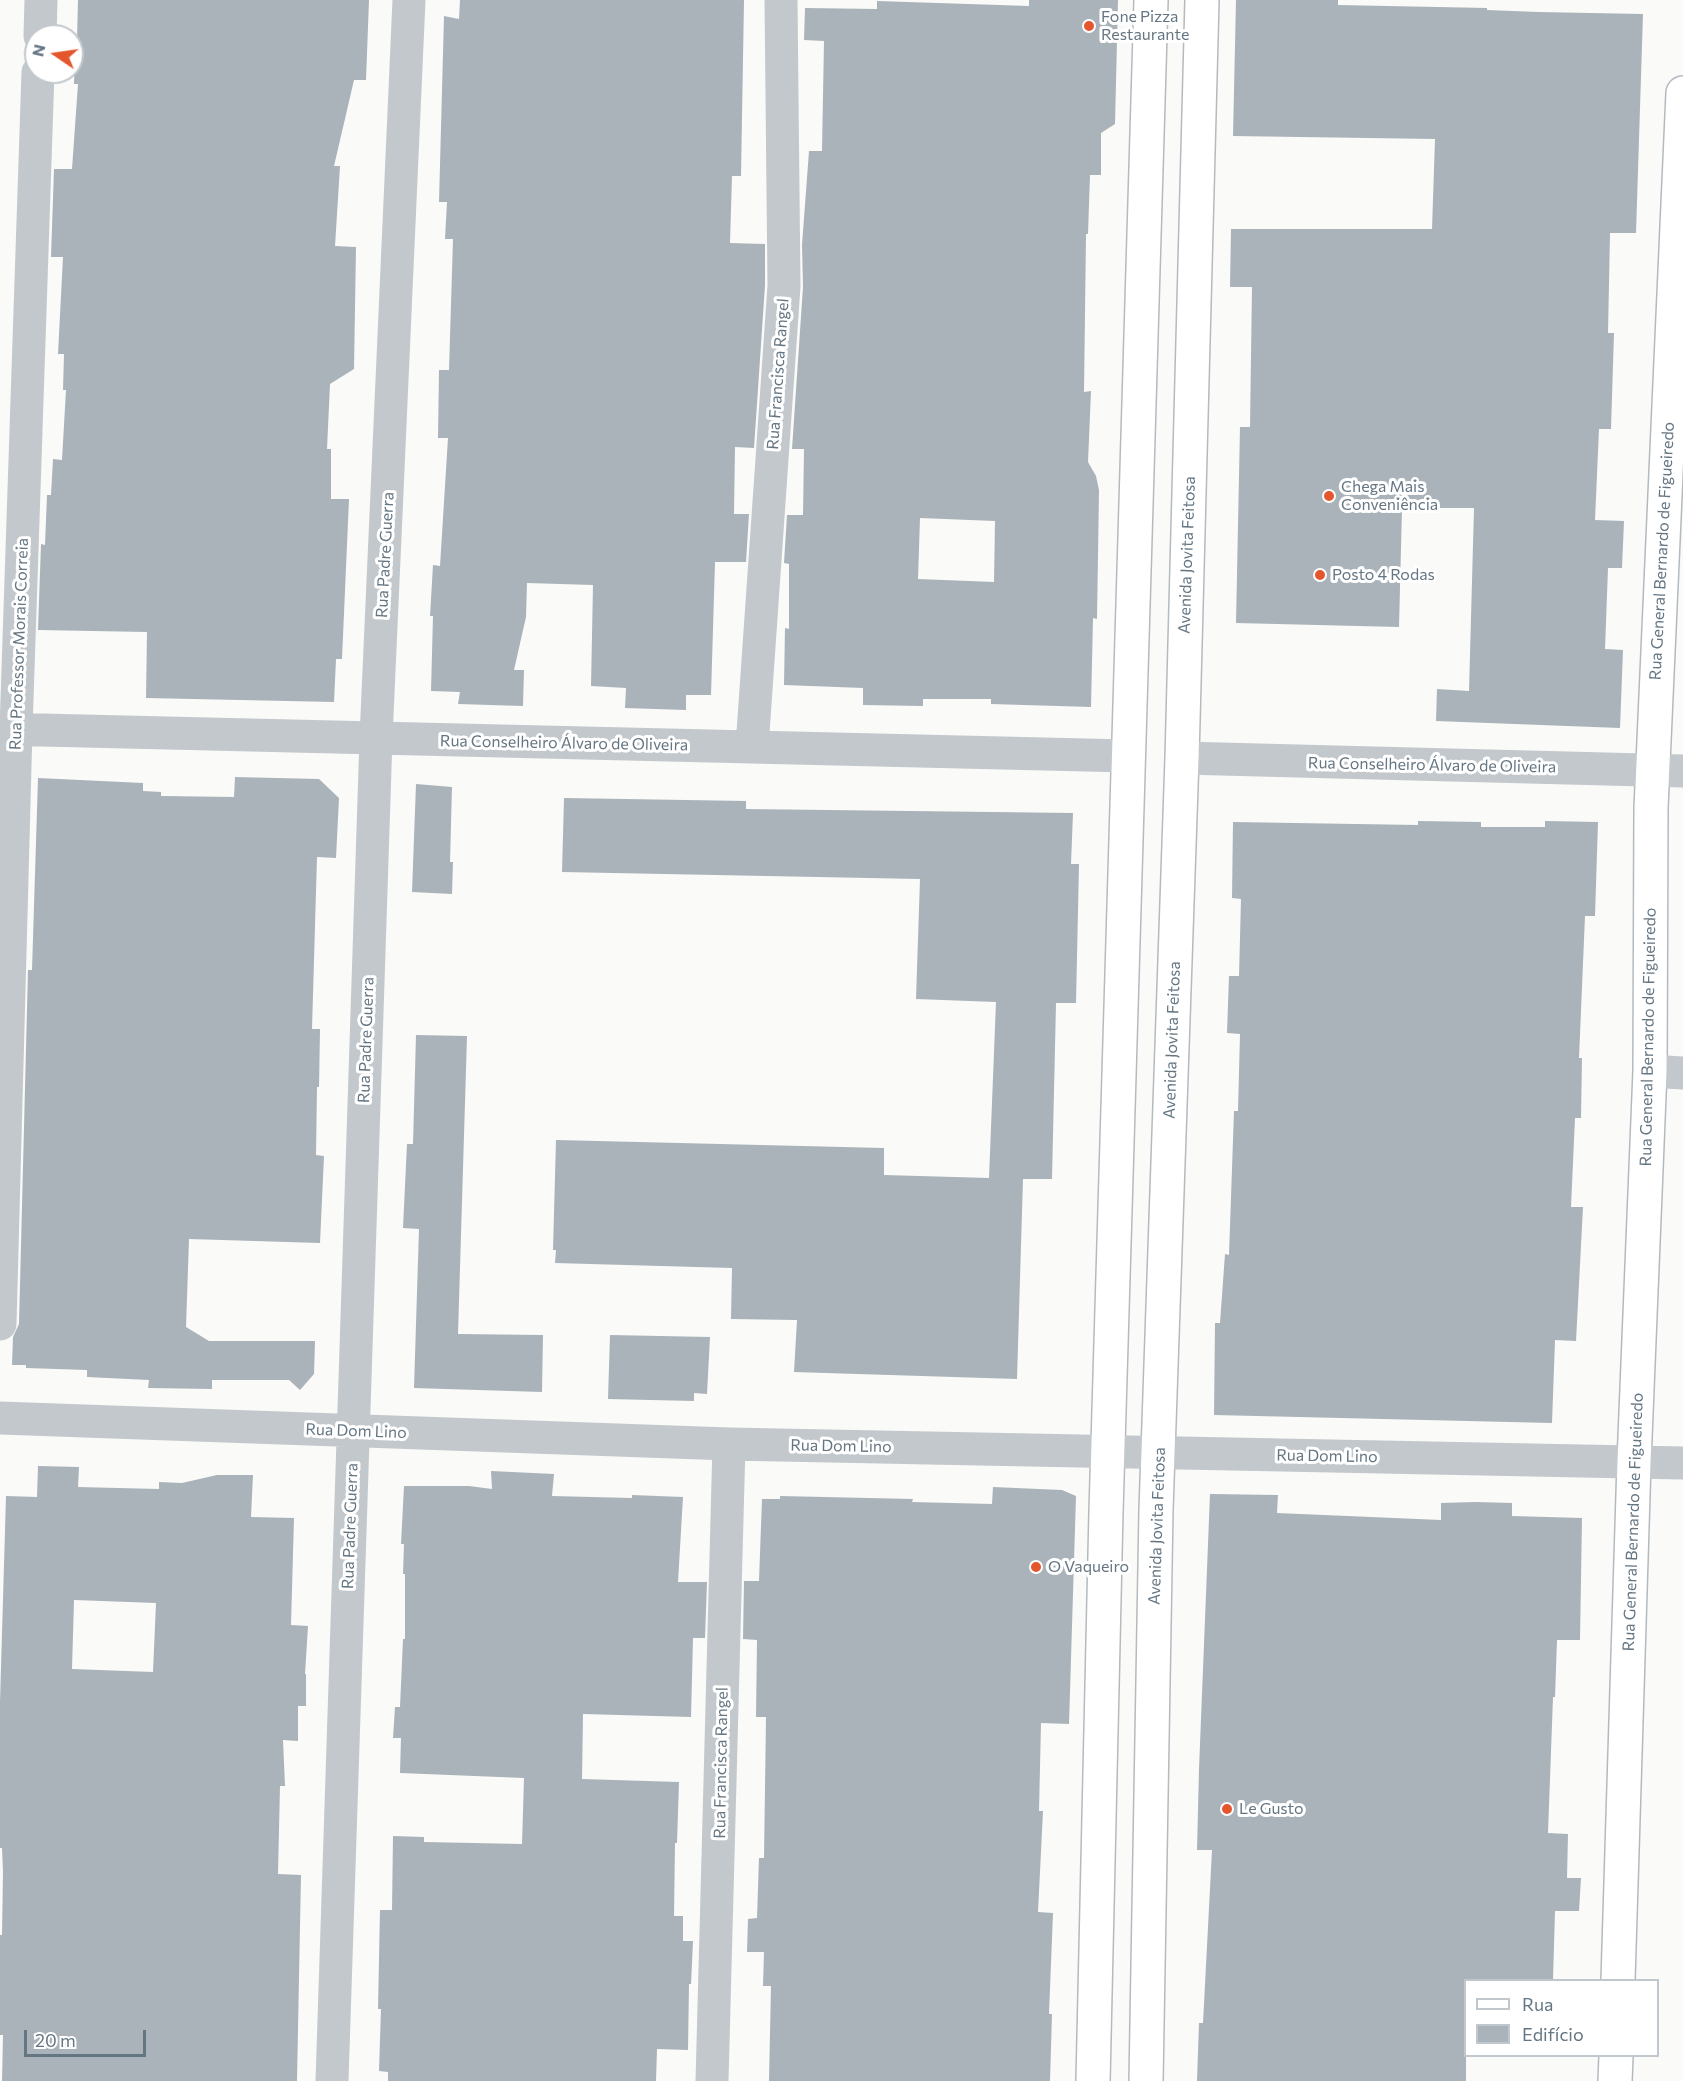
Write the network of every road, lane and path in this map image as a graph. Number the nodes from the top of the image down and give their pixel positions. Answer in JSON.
{"nodes":[{"id":1,"x":41,"y":0,"type":"edge"},
{"id":2,"x":409,"y":0,"type":"edge"},
{"id":3,"x":781,"y":0,"type":"edge"},
{"id":4,"x":1151,"y":0,"type":"edge"},
{"id":5,"x":1202,"y":0,"type":"edge"},
{"id":6,"x":40,"y":24,"type":"edge"},
{"id":7,"x":37,"y":84,"type":"edge"},
{"id":8,"x":1683,"y":93,"type":"edge"},
{"id":9,"x":8,"y":729,"type":"edge"},
{"id":10,"x":376,"y":738,"type":"junction"},
{"id":11,"x":752,"y":747,"type":"junction"},
{"id":12,"x":1128,"y":756,"type":"junction"},
{"id":13,"x":1182,"y":758,"type":"junction"},
{"id":14,"x":1668,"y":772,"type":"edge"},
{"id":15,"x":1650,"y":1071,"type":"junction"},
{"id":16,"x":1683,"y":1073,"type":"edge"},
{"id":17,"x":0,"y":1324,"type":"edge"},
{"id":18,"x":0,"y":1418,"type":"edge"},
{"id":19,"x":353,"y":1430,"type":"junction"},
{"id":20,"x":729,"y":1444,"type":"junction"},
{"id":21,"x":1108,"y":1451,"type":"junction"},
{"id":22,"x":1159,"y":1453,"type":"junction"},
{"id":23,"x":1634,"y":1462,"type":"junction"},
{"id":24,"x":1683,"y":1463,"type":"edge"},
{"id":25,"x":1618,"y":1979,"type":"edge"},
{"id":26,"x":1616,"y":2057,"type":"edge"},
{"id":27,"x":332,"y":2081,"type":"edge"},
{"id":28,"x":712,"y":2081,"type":"edge"},
{"id":29,"x":1093,"y":2081,"type":"edge"},
{"id":30,"x":1146,"y":2081,"type":"edge"},
{"id":31,"x":1615,"y":2081,"type":"edge"}],
"edges":[{"from":1,"to":6,"type":"street"},
{"from":2,"to":10,"type":"street","name":"Rua Padre Guerra"},
{"from":3,"to":11,"type":"street","name":"Rua Francisca Rangel"},
{"from":4,"to":12,"type":"main road"},
{"from":5,"to":13,"type":"main road","name":"Avenida Jovita Feitosa"},
{"from":7,"to":9,"type":"street","name":"Rua Professor Morais Correia"},
{"from":8,"to":14,"type":"main road","name":"Rua General Bernardo de Figueiredo"},
{"from":9,"to":10,"type":"street","name":"Rua Conselheiro Álvaro de Oliveira"},
{"from":9,"to":17,"type":"street","name":"Rua Professor Morais Correia"},
{"from":10,"to":11,"type":"street","name":"Rua Conselheiro Álvaro de Oliveira"},
{"from":10,"to":19,"type":"street","name":"Rua Padre Guerra"},
{"from":11,"to":12,"type":"street","name":"Rua Conselheiro Álvaro de Oliveira"},
{"from":12,"to":21,"type":"main road"},
{"from":13,"to":14,"type":"street","name":"Rua Conselheiro Álvaro de Oliveira"},
{"from":13,"to":22,"type":"main road","name":"Avenida Jovita Feitosa"},
{"from":14,"to":15,"type":"main road","name":"Rua General Bernardo de Figueiredo"},
{"from":15,"to":16,"type":"street"},
{"from":15,"to":23,"type":"main road","name":"Rua General Bernardo de Figueiredo"},
{"from":18,"to":19,"type":"street","name":"Rua Dom Lino"},
{"from":19,"to":20,"type":"street","name":"Rua Dom Lino"},
{"from":19,"to":27,"type":"street","name":"Rua Padre Guerra"},
{"from":20,"to":21,"type":"street","name":"Rua Dom Lino"},
{"from":20,"to":28,"type":"street","name":"Rua Francisca Rangel"},
{"from":21,"to":22,"type":"street","name":"Rua Dom Lino"},
{"from":21,"to":29,"type":"main road"},
{"from":22,"to":23,"type":"street","name":"Rua Dom Lino"},
{"from":22,"to":30,"type":"main road","name":"Avenida Jovita Feitosa"},
{"from":23,"to":24,"type":"street","name":"Rua Dom Lino"},
{"from":23,"to":25,"type":"main road","name":"Rua General Bernardo de Figueiredo"},
{"from":26,"to":31,"type":"main road"}]}
